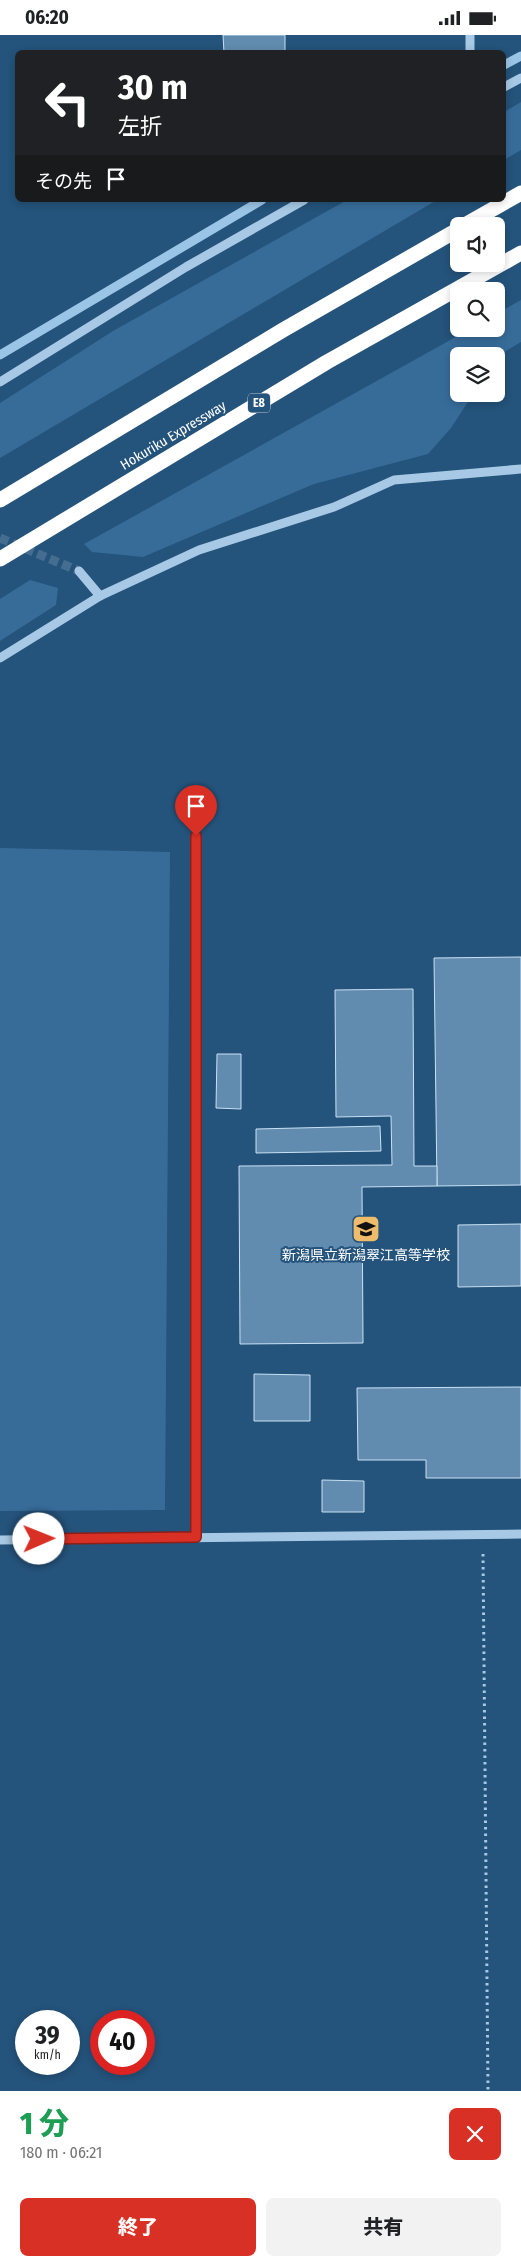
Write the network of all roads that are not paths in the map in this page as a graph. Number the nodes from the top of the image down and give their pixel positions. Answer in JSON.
{"nodes":[{"id":1,"x":470,"y":35,"type":"edge"},
{"id":2,"x":470,"y":50,"type":"edge"},
{"id":3,"x":521,"y":78,"type":"edge"},
{"id":4,"x":506,"y":86,"type":"edge"},
{"id":5,"x":521,"y":193,"type":"edge"},
{"id":6,"x":300,"y":202,"type":"edge"},
{"id":7,"x":505,"y":202,"type":"edge"},
{"id":8,"x":506,"y":202,"type":"edge"},
{"id":9,"x":479,"y":217,"type":"edge"},
{"id":10,"x":450,"y":234,"type":"edge"},
{"id":11,"x":521,"y":253,"type":"edge"},
{"id":12,"x":0,"y":382,"type":"edge"},
{"id":13,"x":521,"y":469,"type":"edge"},
{"id":14,"x":0,"y":500,"type":"edge"},
{"id":15,"x":0,"y":559,"type":"edge"},
{"id":16,"x":79,"y":571,"type":"tunnel mouth"},
{"id":17,"x":100,"y":595,"type":"junction"},
{"id":18,"x":0,"y":658,"type":"edge"},
{"id":19,"x":196,"y":836,"type":"dead end"},
{"id":20,"x":521,"y":1534,"type":"edge"},
{"id":21,"x":196,"y":1537,"type":"junction"},
{"id":22,"x":0,"y":1540,"type":"edge"}],
"edges":[{"from":1,"to":2,"type":"street"},
{"from":3,"to":4,"type":"street"},
{"from":5,"to":8,"type":"highway"},
{"from":6,"to":12,"type":"street"},
{"from":7,"to":9,"type":"highway"},
{"from":10,"to":14,"type":"highway"},
{"from":11,"to":15,"type":"highway","name":"Hokuriku Expressway","number":"E8"},
{"from":13,"to":17,"type":"street"},
{"from":16,"to":17,"type":"street"},
{"from":17,"to":18,"type":"street"},
{"from":19,"to":21,"type":"street"},
{"from":20,"to":21,"type":"street"},
{"from":21,"to":22,"type":"street"}]}
